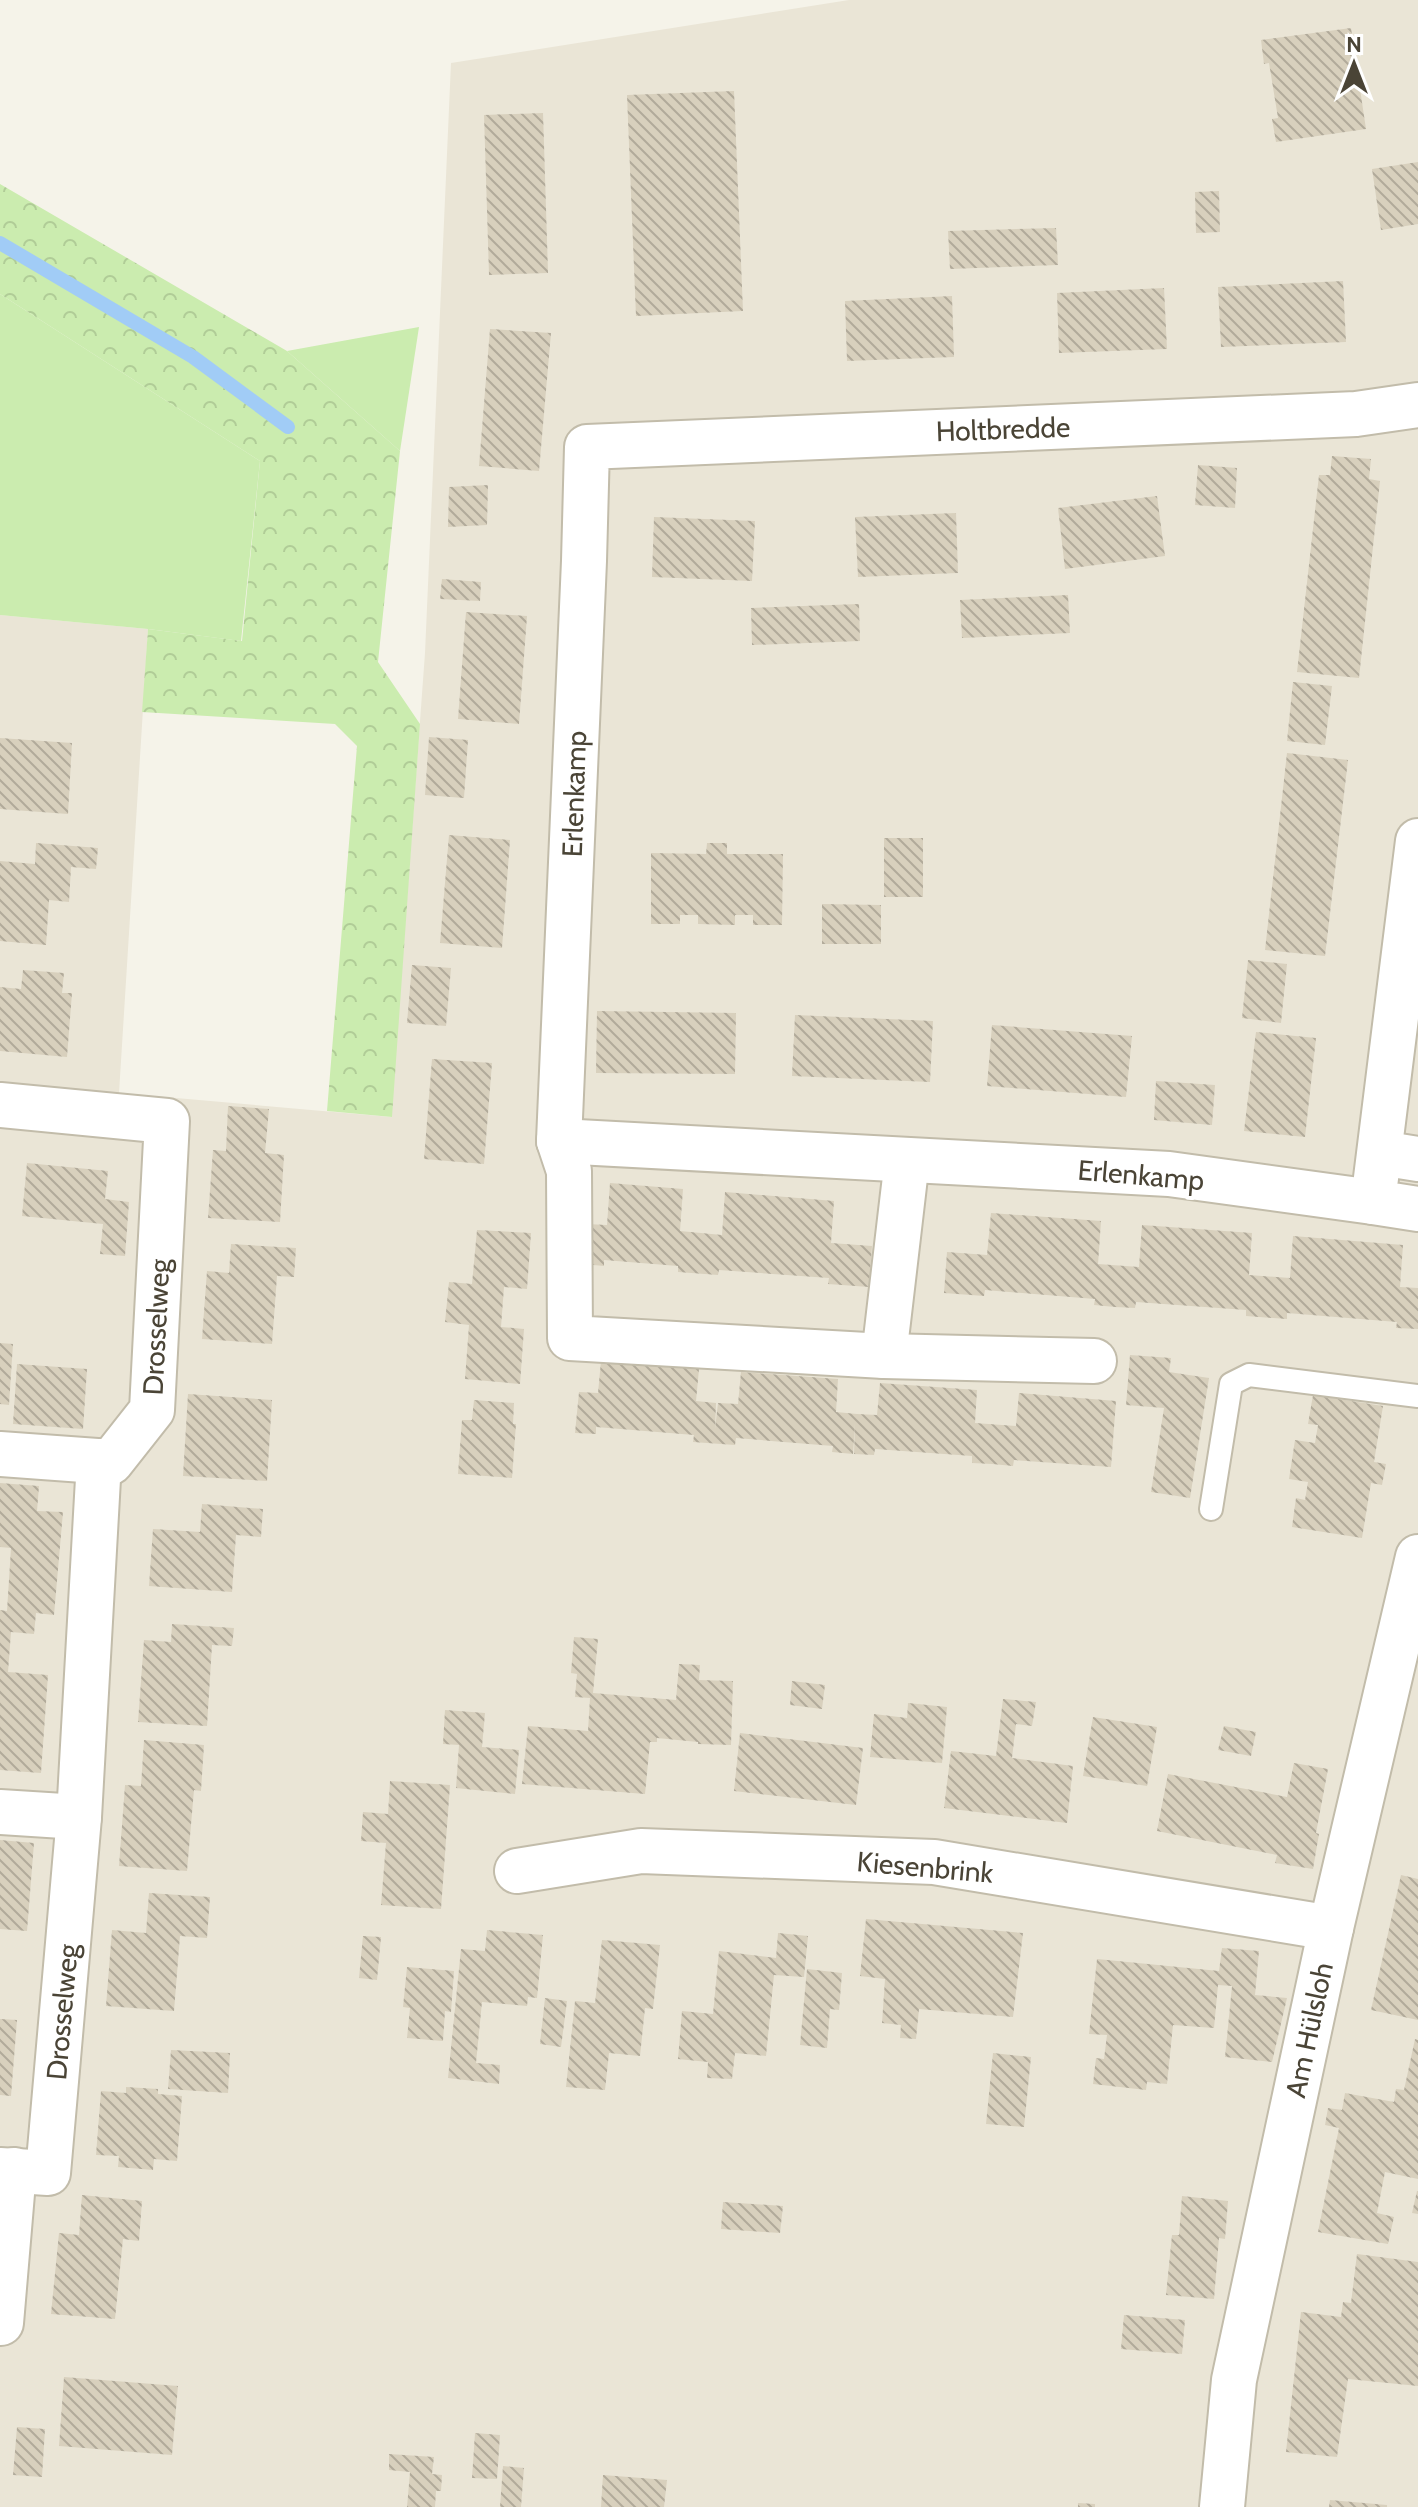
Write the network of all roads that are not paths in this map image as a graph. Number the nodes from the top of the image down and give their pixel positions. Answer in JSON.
{"nodes":[{"id":1,"x":1418,"y":405,"type":"edge"},
{"id":2,"x":587,"y":447,"type":"joint"},
{"id":3,"x":1418,"y":841,"type":"edge"},
{"id":4,"x":0,"y":1105,"type":"edge"},
{"id":5,"x":559,"y":1141,"type":"junction"},
{"id":6,"x":1399,"y":1156,"type":"edge"},
{"id":7,"x":907,"y":1160,"type":"junction"},
{"id":8,"x":1373,"y":1202,"type":"junction"},
{"id":9,"x":1418,"y":1209,"type":"edge"},
{"id":10,"x":884,"y":1356,"type":"junction"},
{"id":11,"x":1094,"y":1361,"type":"dead end"},
{"id":12,"x":1418,"y":1396,"type":"edge"},
{"id":13,"x":0,"y":1454,"type":"edge"},
{"id":14,"x":99,"y":1461,"type":"junction"},
{"id":15,"x":1211,"y":1509,"type":"dead end"},
{"id":16,"x":1418,"y":1557,"type":"edge"},
{"id":17,"x":0,"y":1812,"type":"edge"},
{"id":18,"x":79,"y":1817,"type":"junction"},
{"id":19,"x":517,"y":1871,"type":"dead end"},
{"id":20,"x":1331,"y":1928,"type":"junction"},
{"id":21,"x":7,"y":2170,"type":"edge"},
{"id":22,"x":1,"y":2323,"type":"edge"},
{"id":23,"x":1222,"y":2507,"type":"edge"}],
"edges":[{"from":1,"to":2,"type":"street","name":"Holtbredde"},
{"from":2,"to":5,"type":"street","name":"Erlenkamp"},
{"from":3,"to":6,"type":"street"},
{"from":4,"to":14,"type":"street","name":"Drosselweg"},
{"from":5,"to":7,"type":"street","name":"Erlenkamp"},
{"from":5,"to":10,"type":"street","name":"Erlenkamp"},
{"from":6,"to":8,"type":"street"},
{"from":7,"to":8,"type":"street","name":"Erlenkamp"},
{"from":7,"to":10,"type":"street"},
{"from":8,"to":9,"type":"street","name":"Erlenkamp"},
{"from":10,"to":11,"type":"street","name":"Erlenkamp"},
{"from":12,"to":15,"type":"lane"},
{"from":13,"to":14,"type":"street"},
{"from":14,"to":18,"type":"street","name":"Drosselweg"},
{"from":16,"to":20,"type":"street","name":"Am Hülsloh"},
{"from":17,"to":18,"type":"street"},
{"from":18,"to":21,"type":"street","name":"Drosselweg"},
{"from":19,"to":20,"type":"street","name":"Kiesenbrink"},
{"from":20,"to":23,"type":"street","name":"Am Hülsloh"},
{"from":21,"to":22,"type":"street","name":"Drosselweg"}]}
